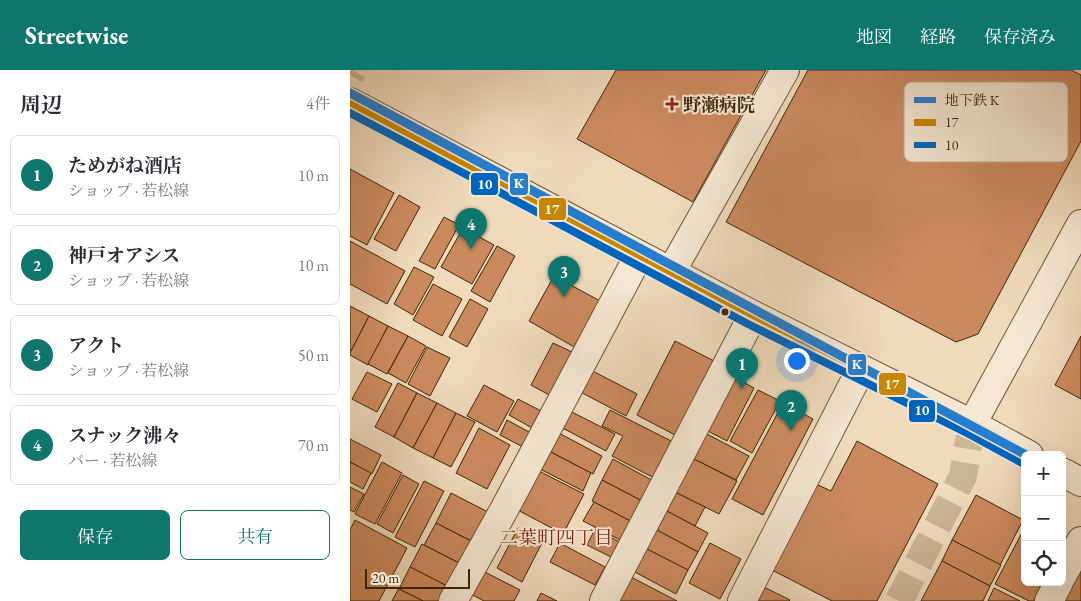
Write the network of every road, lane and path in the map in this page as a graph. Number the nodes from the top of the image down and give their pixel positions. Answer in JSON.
{"nodes":[{"id":1,"x":785,"y":70,"type":"edge"},
{"id":2,"x":350,"y":102,"type":"edge"},
{"id":3,"x":1081,"y":224,"type":"edge"},
{"id":4,"x":638,"y":254,"type":"junction"},
{"id":5,"x":671,"y":272,"type":"junction"},
{"id":6,"x":753,"y":315,"type":"junction"},
{"id":7,"x":861,"y":369,"type":"junction"},
{"id":8,"x":972,"y":424,"type":"junction"},
{"id":9,"x":1022,"y":451,"type":"edge"},
{"id":10,"x":1066,"y":474,"type":"edge"},
{"id":11,"x":1081,"y":482,"type":"edge"},
{"id":12,"x":1081,"y":541,"type":"edge"},
{"id":13,"x":1066,"y":569,"type":"edge"},
{"id":14,"x":1057,"y":586,"type":"edge"},
{"id":15,"x":454,"y":601,"type":"edge"},
{"id":16,"x":604,"y":601,"type":"edge"},
{"id":17,"x":742,"y":601,"type":"edge"},
{"id":18,"x":1049,"y":601,"type":"edge"}],
"edges":[{"from":1,"to":5,"type":"street"},
{"from":2,"to":4,"type":"street"},
{"from":3,"to":8,"type":"street"},
{"from":4,"to":5,"type":"street"},
{"from":4,"to":15,"type":"street"},
{"from":5,"to":6,"type":"street"},
{"from":6,"to":7,"type":"street"},
{"from":6,"to":16,"type":"street"},
{"from":7,"to":8,"type":"street"},
{"from":7,"to":17,"type":"street"},
{"from":8,"to":9,"type":"street"},
{"from":10,"to":11,"type":"street"},
{"from":12,"to":13,"type":"street"},
{"from":14,"to":18,"type":"street"}]}
